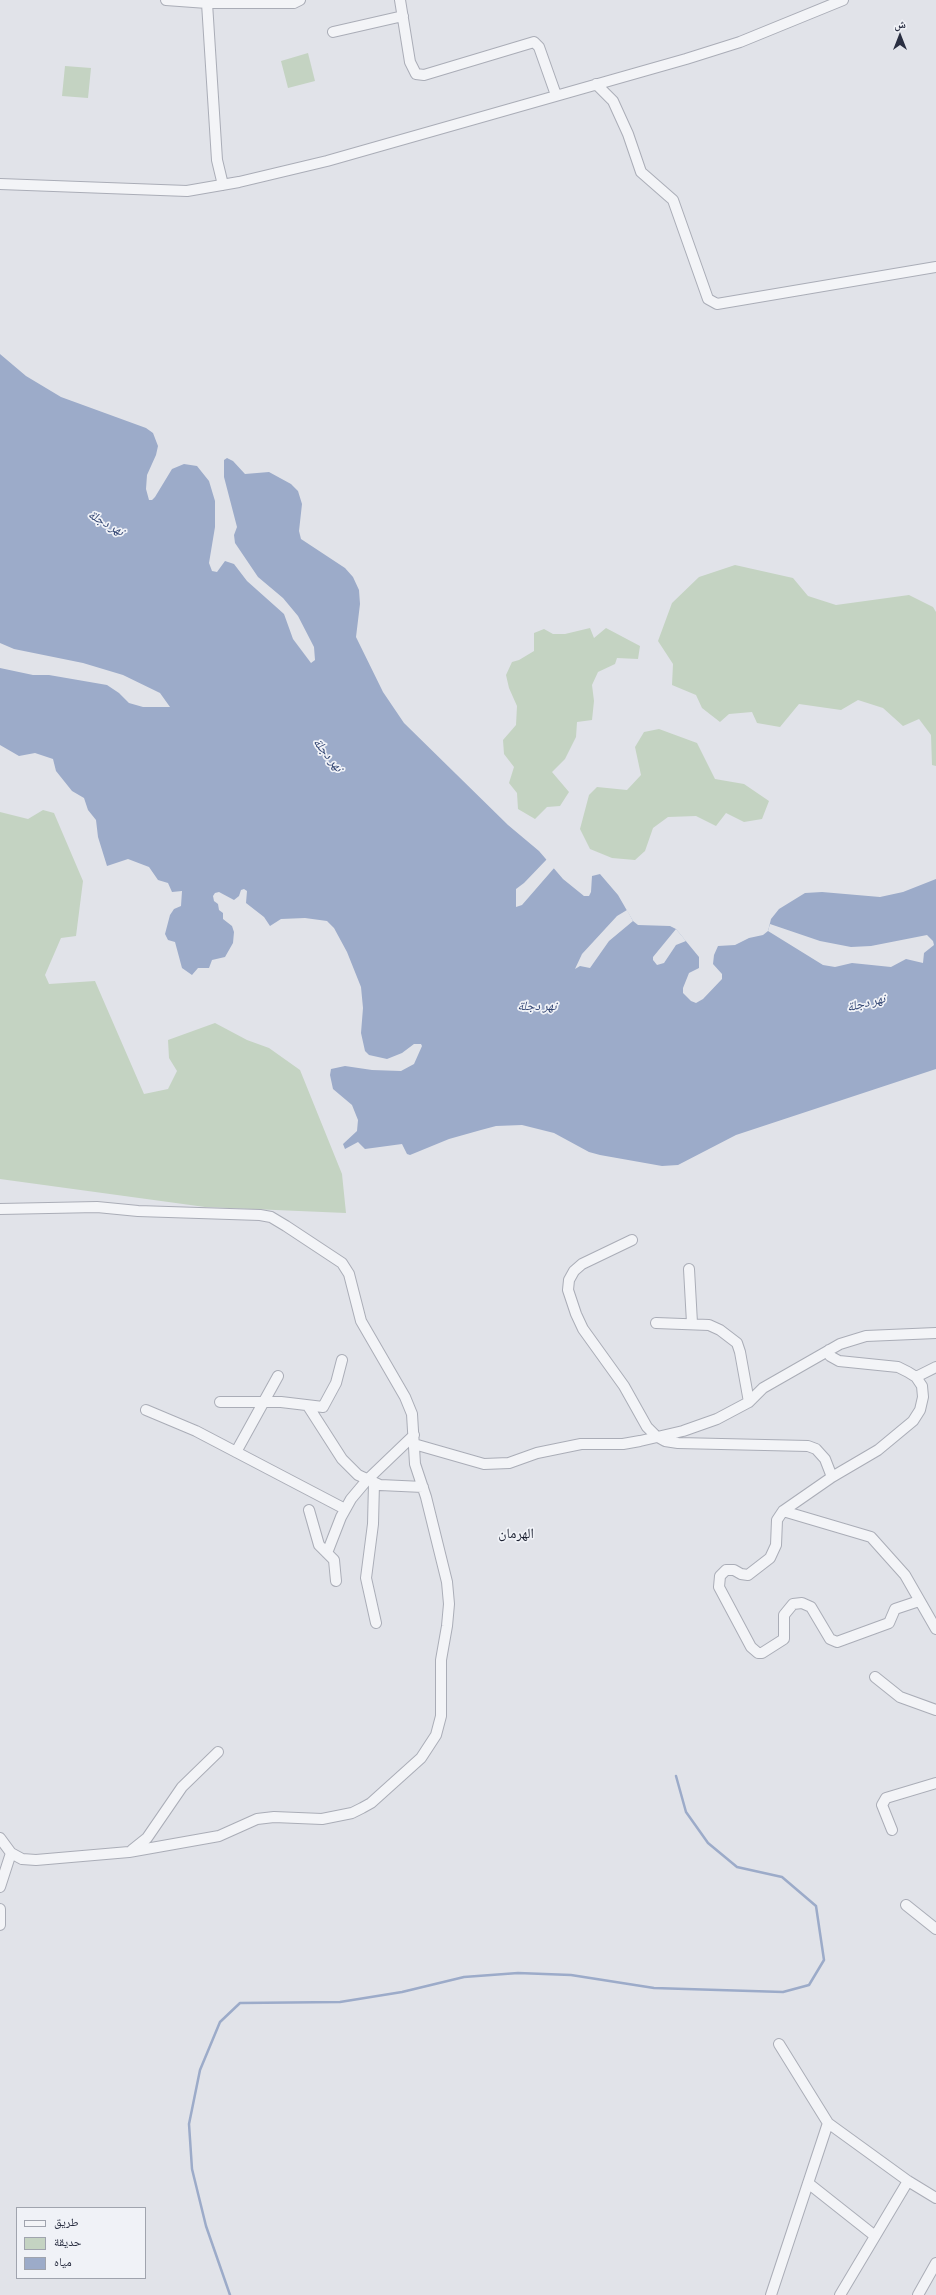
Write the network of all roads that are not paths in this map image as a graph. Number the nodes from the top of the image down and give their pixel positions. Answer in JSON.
{"nodes":[{"id":1,"x":166,"y":0,"type":"edge"},
{"id":2,"x":300,"y":0,"type":"edge"},
{"id":3,"x":400,"y":0,"type":"edge"},
{"id":4,"x":844,"y":0,"type":"edge"},
{"id":5,"x":208,"y":3,"type":"junction"},
{"id":6,"x":403,"y":16,"type":"junction"},
{"id":7,"x":333,"y":32,"type":"dead end"},
{"id":8,"x":596,"y":84,"type":"junction"},
{"id":9,"x":556,"y":95,"type":"junction"},
{"id":10,"x":0,"y":184,"type":"edge"},
{"id":11,"x":224,"y":185,"type":"junction"},
{"id":12,"x":936,"y":267,"type":"edge"},
{"id":13,"x":0,"y":1209,"type":"edge"},
{"id":14,"x":632,"y":1240,"type":"dead end"},
{"id":15,"x":689,"y":1269,"type":"dead end"},
{"id":16,"x":656,"y":1323,"type":"dead end"},
{"id":17,"x":692,"y":1324,"type":"junction"},
{"id":18,"x":936,"y":1333,"type":"edge"},
{"id":19,"x":830,"y":1350,"type":"junction"},
{"id":20,"x":342,"y":1360,"type":"dead end"},
{"id":21,"x":936,"y":1367,"type":"edge"},
{"id":22,"x":278,"y":1376,"type":"dead end"},
{"id":23,"x":916,"y":1378,"type":"junction"},
{"id":24,"x":220,"y":1402,"type":"dead end"},
{"id":25,"x":263,"y":1402,"type":"junction"},
{"id":26,"x":749,"y":1402,"type":"junction"},
{"id":27,"x":308,"y":1406,"type":"junction"},
{"id":28,"x":146,"y":1410,"type":"dead end"},
{"id":29,"x":656,"y":1436,"type":"junction"},
{"id":30,"x":414,"y":1440,"type":"junction"},
{"id":31,"x":236,"y":1452,"type":"junction"},
{"id":32,"x":832,"y":1477,"type":"junction"},
{"id":33,"x":370,"y":1481,"type":"junction"},
{"id":34,"x":423,"y":1488,"type":"junction"},
{"id":35,"x":345,"y":1509,"type":"junction"},
{"id":36,"x":309,"y":1510,"type":"dead end"},
{"id":37,"x":783,"y":1511,"type":"junction"},
{"id":38,"x":327,"y":1553,"type":"junction"},
{"id":39,"x":336,"y":1581,"type":"dead end"},
{"id":40,"x":919,"y":1601,"type":"junction"},
{"id":41,"x":376,"y":1623,"type":"dead end"},
{"id":42,"x":936,"y":1629,"type":"edge"},
{"id":43,"x":876,"y":1677,"type":"dead end"},
{"id":44,"x":936,"y":1710,"type":"edge"},
{"id":45,"x":218,"y":1752,"type":"dead end"},
{"id":46,"x":936,"y":1783,"type":"edge"},
{"id":47,"x":892,"y":1830,"type":"dead end"},
{"id":48,"x":0,"y":1838,"type":"edge"},
{"id":49,"x":129,"y":1852,"type":"junction"},
{"id":50,"x":11,"y":1853,"type":"junction"},
{"id":51,"x":0,"y":1887,"type":"edge"},
{"id":52,"x":906,"y":1905,"type":"dead end"},
{"id":53,"x":0,"y":1909,"type":"edge"},
{"id":54,"x":0,"y":1925,"type":"edge"},
{"id":55,"x":936,"y":1929,"type":"edge"},
{"id":56,"x":779,"y":2044,"type":"dead end"},
{"id":57,"x":828,"y":2123,"type":"junction"},
{"id":58,"x":908,"y":2181,"type":"junction"},
{"id":59,"x":808,"y":2183,"type":"junction"},
{"id":60,"x":936,"y":2198,"type":"edge"},
{"id":61,"x":875,"y":2236,"type":"junction"},
{"id":62,"x":936,"y":2263,"type":"edge"},
{"id":63,"x":771,"y":2295,"type":"edge"},
{"id":64,"x":840,"y":2295,"type":"edge"},
{"id":65,"x":918,"y":2295,"type":"edge"}],
"edges":[{"from":1,"to":5,"type":"street"},
{"from":2,"to":5,"type":"street"},
{"from":3,"to":6,"type":"street"},
{"from":4,"to":8,"type":"street"},
{"from":5,"to":11,"type":"street"},
{"from":6,"to":7,"type":"street"},
{"from":6,"to":9,"type":"street"},
{"from":8,"to":9,"type":"street"},
{"from":8,"to":12,"type":"street"},
{"from":9,"to":11,"type":"street"},
{"from":10,"to":11,"type":"street"},
{"from":13,"to":30,"type":"street"},
{"from":14,"to":29,"type":"street"},
{"from":15,"to":17,"type":"street"},
{"from":16,"to":17,"type":"street"},
{"from":17,"to":26,"type":"street"},
{"from":18,"to":19,"type":"street"},
{"from":19,"to":23,"type":"street"},
{"from":19,"to":26,"type":"street"},
{"from":20,"to":27,"type":"street"},
{"from":21,"to":23,"type":"street"},
{"from":22,"to":25,"type":"street"},
{"from":23,"to":32,"type":"street"},
{"from":24,"to":25,"type":"street"},
{"from":25,"to":27,"type":"street"},
{"from":25,"to":31,"type":"street"},
{"from":26,"to":29,"type":"street"},
{"from":27,"to":33,"type":"street"},
{"from":28,"to":31,"type":"street"},
{"from":29,"to":30,"type":"street"},
{"from":29,"to":32,"type":"street"},
{"from":30,"to":33,"type":"street"},
{"from":30,"to":34,"type":"street"},
{"from":31,"to":35,"type":"street"},
{"from":32,"to":37,"type":"street"},
{"from":33,"to":34,"type":"street"},
{"from":33,"to":35,"type":"street"},
{"from":33,"to":41,"type":"street"},
{"from":34,"to":49,"type":"street"},
{"from":35,"to":38,"type":"street"},
{"from":36,"to":38,"type":"street"},
{"from":37,"to":40,"type":"street"},
{"from":37,"to":40,"type":"street"},
{"from":38,"to":39,"type":"street"},
{"from":40,"to":42,"type":"street"},
{"from":43,"to":44,"type":"street"},
{"from":45,"to":49,"type":"street"},
{"from":46,"to":47,"type":"street"},
{"from":48,"to":50,"type":"street"},
{"from":49,"to":50,"type":"street"},
{"from":50,"to":51,"type":"street"},
{"from":52,"to":55,"type":"street"},
{"from":53,"to":54,"type":"street"},
{"from":56,"to":57,"type":"street"},
{"from":57,"to":58,"type":"street"},
{"from":57,"to":59,"type":"street"},
{"from":58,"to":60,"type":"street"},
{"from":58,"to":61,"type":"street"},
{"from":59,"to":61,"type":"street"},
{"from":59,"to":63,"type":"street"},
{"from":61,"to":64,"type":"street"},
{"from":62,"to":65,"type":"street"}]}
